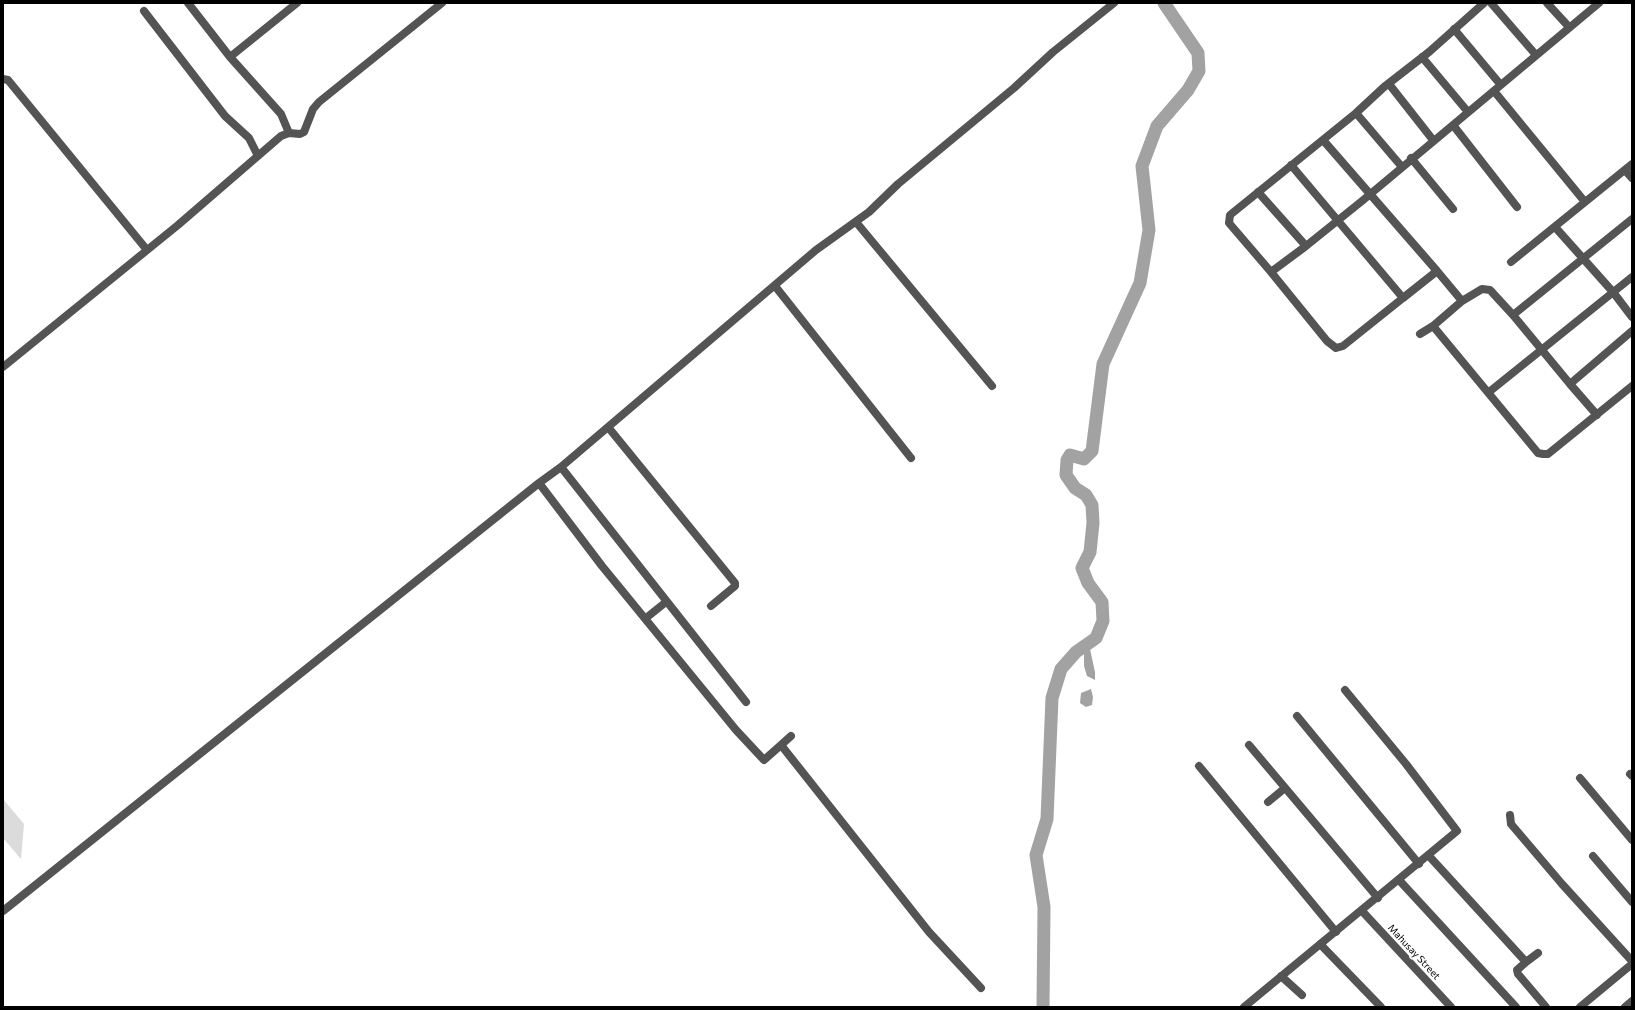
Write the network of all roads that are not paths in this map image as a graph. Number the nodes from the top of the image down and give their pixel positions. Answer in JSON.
{"nodes":[{"id":1,"x":188,"y":3,"type":"edge"},
{"id":2,"x":297,"y":3,"type":"edge"},
{"id":3,"x":442,"y":3,"type":"edge"},
{"id":4,"x":1114,"y":3,"type":"edge"},
{"id":5,"x":1484,"y":3,"type":"edge"},
{"id":6,"x":1491,"y":3,"type":"edge"},
{"id":7,"x":1547,"y":3,"type":"edge"},
{"id":8,"x":1599,"y":3,"type":"edge"},
{"id":9,"x":144,"y":11,"type":"dead end"},
{"id":10,"x":1569,"y":27,"type":"junction"},
{"id":11,"x":1454,"y":30,"type":"junction"},
{"id":12,"x":1536,"y":55,"type":"junction"},
{"id":13,"x":230,"y":57,"type":"junction"},
{"id":14,"x":1422,"y":57,"type":"junction"},
{"id":15,"x":3,"y":79,"type":"edge"},
{"id":16,"x":1389,"y":84,"type":"junction"},
{"id":17,"x":1500,"y":84,"type":"junction"},
{"id":18,"x":1494,"y":92,"type":"junction"},
{"id":19,"x":1468,"y":112,"type":"junction"},
{"id":20,"x":1356,"y":113,"type":"junction"},
{"id":21,"x":1453,"y":125,"type":"junction"},
{"id":22,"x":289,"y":133,"type":"junction"},
{"id":23,"x":1323,"y":140,"type":"junction"},
{"id":24,"x":1433,"y":140,"type":"junction"},
{"id":25,"x":258,"y":156,"type":"junction"},
{"id":26,"x":1411,"y":158,"type":"junction"},
{"id":27,"x":1291,"y":164,"type":"junction"},
{"id":28,"x":1632,"y":164,"type":"edge"},
{"id":29,"x":1402,"y":167,"type":"junction"},
{"id":30,"x":1625,"y":170,"type":"junction"},
{"id":31,"x":1632,"y":178,"type":"edge"},
{"id":32,"x":1258,"y":192,"type":"junction"},
{"id":33,"x":1368,"y":195,"type":"junction"},
{"id":34,"x":1585,"y":202,"type":"junction"},
{"id":35,"x":1516,"y":207,"type":"dead end"},
{"id":36,"x":1453,"y":209,"type":"dead end"},
{"id":37,"x":1632,"y":219,"type":"edge"},
{"id":38,"x":1338,"y":220,"type":"junction"},
{"id":39,"x":856,"y":222,"type":"junction"},
{"id":40,"x":1555,"y":227,"type":"junction"},
{"id":41,"x":1306,"y":246,"type":"junction"},
{"id":42,"x":147,"y":250,"type":"junction"},
{"id":43,"x":1583,"y":259,"type":"junction"},
{"id":44,"x":1511,"y":262,"type":"dead end"},
{"id":45,"x":1437,"y":271,"type":"junction"},
{"id":46,"x":1271,"y":272,"type":"junction"},
{"id":47,"x":1632,"y":277,"type":"edge"},
{"id":48,"x":775,"y":286,"type":"junction"},
{"id":49,"x":1613,"y":292,"type":"junction"},
{"id":50,"x":1403,"y":298,"type":"junction"},
{"id":51,"x":1462,"y":301,"type":"junction"},
{"id":52,"x":1513,"y":315,"type":"junction"},
{"id":53,"x":1632,"y":317,"type":"edge"},
{"id":54,"x":1433,"y":326,"type":"junction"},
{"id":55,"x":1632,"y":331,"type":"edge"},
{"id":56,"x":1420,"y":334,"type":"dead end"},
{"id":57,"x":1542,"y":350,"type":"junction"},
{"id":58,"x":3,"y":367,"type":"edge"},
{"id":59,"x":1570,"y":384,"type":"junction"},
{"id":60,"x":992,"y":386,"type":"dead end"},
{"id":61,"x":1632,"y":386,"type":"edge"},
{"id":62,"x":1489,"y":392,"type":"junction"},
{"id":63,"x":1597,"y":415,"type":"junction"},
{"id":64,"x":608,"y":427,"type":"junction"},
{"id":65,"x":911,"y":458,"type":"dead end"},
{"id":66,"x":561,"y":467,"type":"junction"},
{"id":67,"x":539,"y":483,"type":"junction"},
{"id":68,"x":666,"y":602,"type":"junction"},
{"id":69,"x":711,"y":606,"type":"dead end"},
{"id":70,"x":646,"y":618,"type":"junction"},
{"id":71,"x":1345,"y":690,"type":"dead end"},
{"id":72,"x":746,"y":702,"type":"dead end"},
{"id":73,"x":1297,"y":716,"type":"dead end"},
{"id":74,"x":791,"y":736,"type":"dead end"},
{"id":75,"x":781,"y":745,"type":"junction"},
{"id":76,"x":1249,"y":745,"type":"dead end"},
{"id":77,"x":1199,"y":766,"type":"dead end"},
{"id":78,"x":1580,"y":778,"type":"dead end"},
{"id":79,"x":1285,"y":788,"type":"junction"},
{"id":80,"x":1268,"y":802,"type":"dead end"},
{"id":81,"x":1510,"y":815,"type":"dead end"},
{"id":82,"x":1632,"y":840,"type":"edge"},
{"id":83,"x":1429,"y":856,"type":"junction"},
{"id":84,"x":1593,"y":856,"type":"dead end"},
{"id":85,"x":1419,"y":864,"type":"junction"},
{"id":86,"x":1399,"y":880,"type":"junction"},
{"id":87,"x":1378,"y":898,"type":"junction"},
{"id":88,"x":1632,"y":902,"type":"edge"},
{"id":89,"x":3,"y":911,"type":"edge"},
{"id":90,"x":1362,"y":911,"type":"junction"},
{"id":91,"x":1336,"y":932,"type":"junction"},
{"id":92,"x":1320,"y":944,"type":"junction"},
{"id":93,"x":1538,"y":953,"type":"dead end"},
{"id":94,"x":1632,"y":961,"type":"edge"},
{"id":95,"x":1526,"y":962,"type":"junction"},
{"id":96,"x":1632,"y":964,"type":"edge"},
{"id":97,"x":1281,"y":976,"type":"junction"},
{"id":98,"x":981,"y":988,"type":"dead end"},
{"id":99,"x":1302,"y":995,"type":"dead end"},
{"id":100,"x":1632,"y":1001,"type":"edge"},
{"id":101,"x":1244,"y":1007,"type":"edge"},
{"id":102,"x":1381,"y":1007,"type":"edge"},
{"id":103,"x":1451,"y":1007,"type":"edge"},
{"id":104,"x":1516,"y":1007,"type":"edge"},
{"id":105,"x":1546,"y":1007,"type":"edge"},
{"id":106,"x":1580,"y":1007,"type":"edge"},
{"id":107,"x":1625,"y":1007,"type":"edge"}],
"edges":[{"from":1,"to":13,"type":"street"},
{"from":2,"to":13,"type":"street"},
{"from":3,"to":22,"type":"street"},
{"from":4,"to":39,"type":"street"},
{"from":5,"to":11,"type":"street"},
{"from":6,"to":12,"type":"street"},
{"from":7,"to":10,"type":"street"},
{"from":8,"to":10,"type":"street"},
{"from":9,"to":25,"type":"street"},
{"from":10,"to":12,"type":"street"},
{"from":11,"to":14,"type":"street"},
{"from":11,"to":17,"type":"street"},
{"from":12,"to":17,"type":"street"},
{"from":13,"to":22,"type":"street"},
{"from":14,"to":16,"type":"street"},
{"from":14,"to":19,"type":"street"},
{"from":15,"to":42,"type":"street"},
{"from":16,"to":20,"type":"street"},
{"from":16,"to":24,"type":"street"},
{"from":17,"to":18,"type":"street"},
{"from":18,"to":19,"type":"street"},
{"from":18,"to":34,"type":"street"},
{"from":19,"to":21,"type":"street"},
{"from":20,"to":23,"type":"street"},
{"from":20,"to":29,"type":"street"},
{"from":21,"to":24,"type":"street"},
{"from":21,"to":35,"type":"street"},
{"from":22,"to":25,"type":"street"},
{"from":23,"to":27,"type":"street"},
{"from":23,"to":33,"type":"street"},
{"from":24,"to":26,"type":"street"},
{"from":25,"to":42,"type":"street"},
{"from":26,"to":29,"type":"street"},
{"from":26,"to":36,"type":"street"},
{"from":27,"to":32,"type":"street"},
{"from":27,"to":38,"type":"street"},
{"from":28,"to":30,"type":"street"},
{"from":29,"to":33,"type":"street"},
{"from":30,"to":31,"type":"street"},
{"from":30,"to":34,"type":"street"},
{"from":32,"to":41,"type":"street"},
{"from":32,"to":46,"type":"street"},
{"from":33,"to":38,"type":"street"},
{"from":33,"to":45,"type":"street"},
{"from":34,"to":40,"type":"street"},
{"from":37,"to":43,"type":"street"},
{"from":38,"to":41,"type":"street"},
{"from":38,"to":50,"type":"street"},
{"from":39,"to":48,"type":"street"},
{"from":39,"to":60,"type":"street"},
{"from":40,"to":43,"type":"street"},
{"from":40,"to":44,"type":"street"},
{"from":41,"to":46,"type":"street"},
{"from":42,"to":58,"type":"street"},
{"from":43,"to":49,"type":"street"},
{"from":43,"to":52,"type":"street"},
{"from":45,"to":50,"type":"street"},
{"from":45,"to":51,"type":"street"},
{"from":46,"to":50,"type":"street"},
{"from":47,"to":49,"type":"street"},
{"from":48,"to":64,"type":"street"},
{"from":48,"to":65,"type":"street"},
{"from":49,"to":53,"type":"street"},
{"from":49,"to":57,"type":"street"},
{"from":51,"to":52,"type":"street"},
{"from":51,"to":54,"type":"street"},
{"from":52,"to":57,"type":"street"},
{"from":54,"to":56,"type":"street"},
{"from":54,"to":62,"type":"street"},
{"from":55,"to":59,"type":"street"},
{"from":57,"to":59,"type":"street"},
{"from":57,"to":62,"type":"street"},
{"from":59,"to":63,"type":"street"},
{"from":61,"to":63,"type":"street"},
{"from":62,"to":63,"type":"street"},
{"from":64,"to":66,"type":"street"},
{"from":64,"to":69,"type":"street"},
{"from":66,"to":67,"type":"street"},
{"from":66,"to":68,"type":"street"},
{"from":67,"to":70,"type":"street"},
{"from":67,"to":89,"type":"street"},
{"from":68,"to":70,"type":"street"},
{"from":68,"to":72,"type":"street"},
{"from":70,"to":75,"type":"street"},
{"from":71,"to":83,"type":"street"},
{"from":73,"to":85,"type":"street"},
{"from":74,"to":75,"type":"street"},
{"from":75,"to":98,"type":"street"},
{"from":76,"to":79,"type":"street"},
{"from":77,"to":91,"type":"street"},
{"from":78,"to":82,"type":"street"},
{"from":79,"to":80,"type":"street"},
{"from":79,"to":87,"type":"street"},
{"from":81,"to":94,"type":"street"},
{"from":83,"to":85,"type":"street"},
{"from":83,"to":95,"type":"street"},
{"from":84,"to":88,"type":"street"},
{"from":85,"to":86,"type":"street"},
{"from":86,"to":87,"type":"street"},
{"from":86,"to":104,"type":"street"},
{"from":87,"to":90,"type":"street"},
{"from":90,"to":91,"type":"street"},
{"from":90,"to":103,"type":"street","name":"Mahusay Street"},
{"from":91,"to":92,"type":"street"},
{"from":92,"to":97,"type":"street"},
{"from":92,"to":102,"type":"street"},
{"from":93,"to":95,"type":"street"},
{"from":95,"to":105,"type":"street"},
{"from":96,"to":106,"type":"street"},
{"from":97,"to":99,"type":"street"},
{"from":97,"to":101,"type":"street"},
{"from":100,"to":107,"type":"street"}]}
